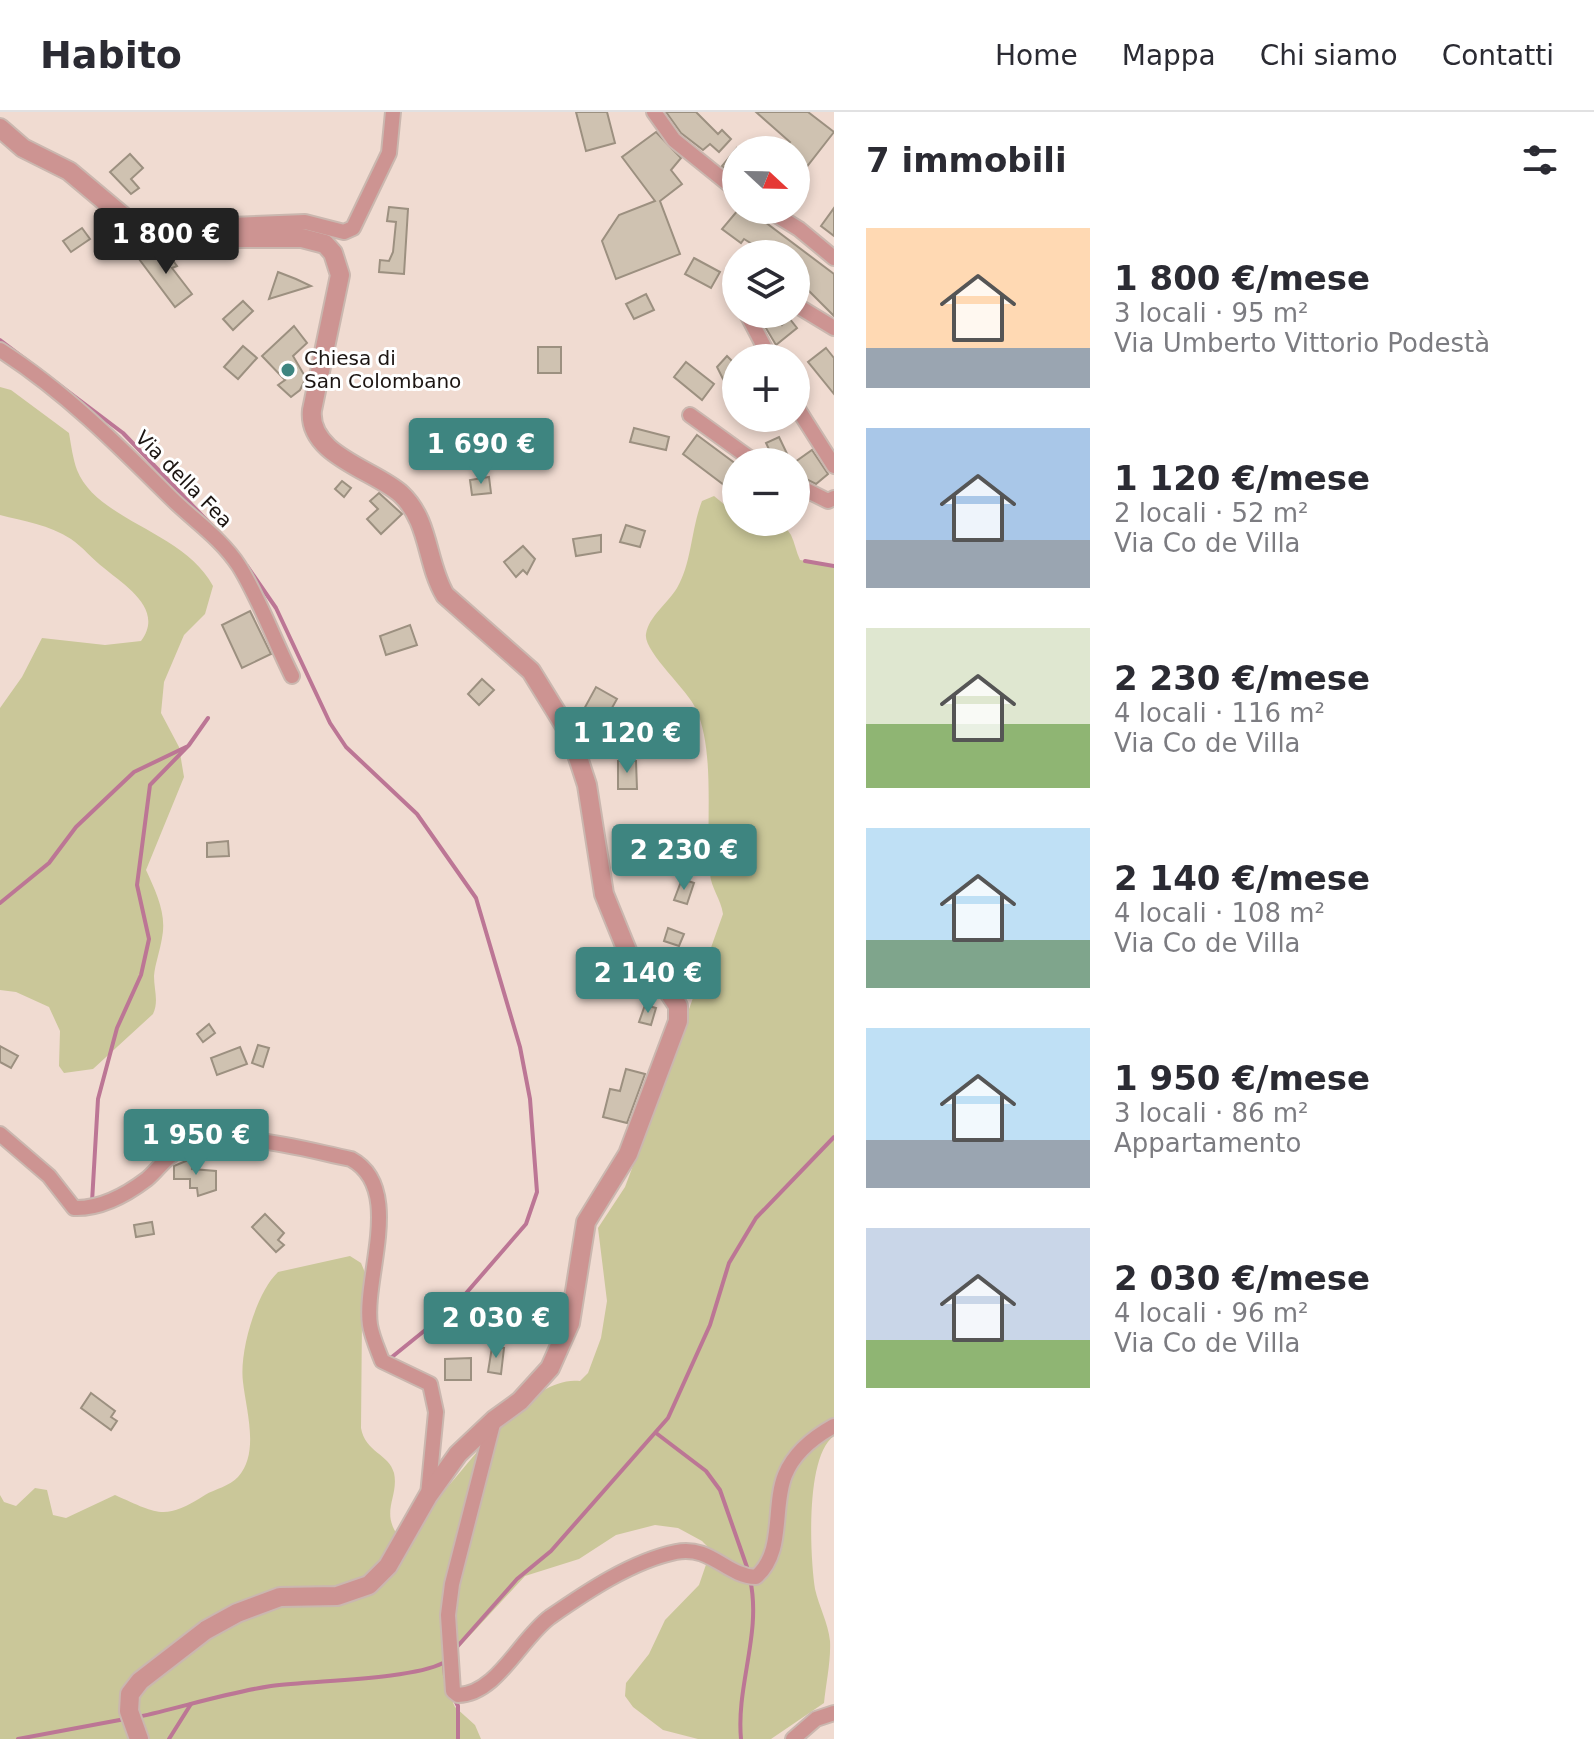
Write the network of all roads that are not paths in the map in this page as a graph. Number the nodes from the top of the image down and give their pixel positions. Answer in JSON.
{"nodes":[{"id":1,"x":393,"y":112,"type":"edge"},
{"id":2,"x":654,"y":112,"type":"edge"},
{"id":3,"x":0,"y":128,"type":"edge"},
{"id":4,"x":722,"y":179,"type":"edge"},
{"id":5,"x":791,"y":224,"type":"edge"},
{"id":6,"x":196,"y":238,"type":"junction"},
{"id":7,"x":834,"y":258,"type":"edge"},
{"id":8,"x":810,"y":313,"type":"edge"},
{"id":9,"x":834,"y":328,"type":"edge"},
{"id":10,"x":0,"y":350,"type":"edge"},
{"id":11,"x":690,"y":415,"type":"dead end"},
{"id":12,"x":810,"y":428,"type":"edge"},
{"id":13,"x":736,"y":448,"type":"edge"},
{"id":14,"x":834,"y":466,"type":"edge"},
{"id":15,"x":810,"y":492,"type":"edge"},
{"id":16,"x":834,"y":498,"type":"edge"},
{"id":17,"x":292,"y":676,"type":"dead end"},
{"id":18,"x":0,"y":1134,"type":"edge"},
{"id":19,"x":494,"y":1420,"type":"junction"},
{"id":20,"x":834,"y":1426,"type":"edge"},
{"id":21,"x":428,"y":1496,"type":"junction"},
{"id":22,"x":834,"y":1713,"type":"edge"},
{"id":23,"x":139,"y":1739,"type":"edge"},
{"id":24,"x":793,"y":1739,"type":"edge"}],
"edges":[{"from":1,"to":6,"type":"street"},
{"from":2,"to":4,"type":"street"},
{"from":3,"to":6,"type":"street"},
{"from":5,"to":7,"type":"street"},
{"from":6,"to":19,"type":"street"},
{"from":8,"to":9,"type":"street"},
{"from":10,"to":17,"type":"street","name":"Via della Fea"},
{"from":11,"to":13,"type":"street"},
{"from":12,"to":14,"type":"street"},
{"from":15,"to":16,"type":"street"},
{"from":18,"to":21,"type":"street"},
{"from":19,"to":20,"type":"street"},
{"from":19,"to":21,"type":"street"},
{"from":21,"to":23,"type":"street"},
{"from":22,"to":24,"type":"street"}]}
